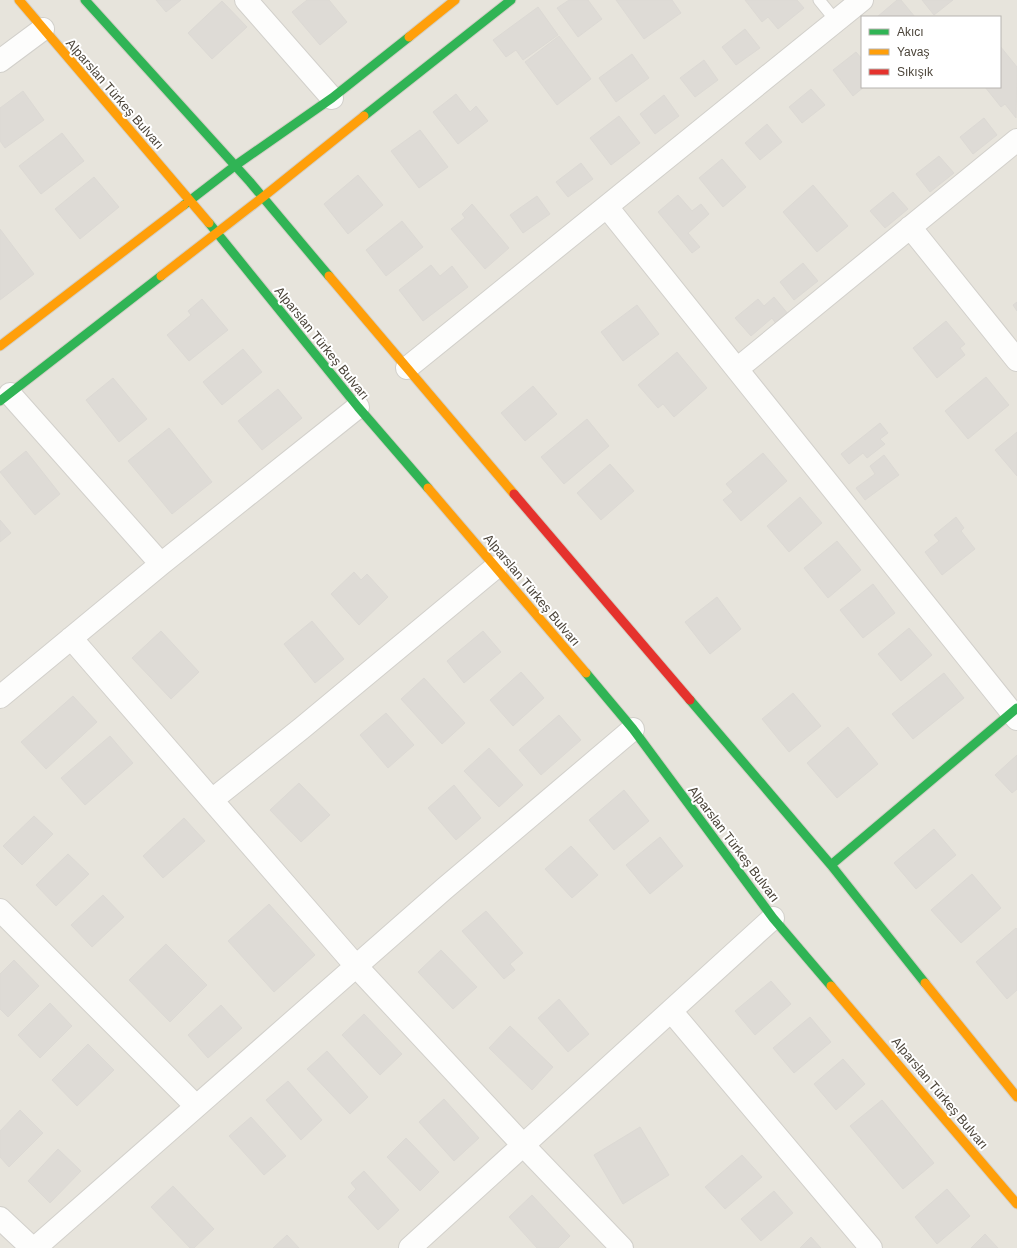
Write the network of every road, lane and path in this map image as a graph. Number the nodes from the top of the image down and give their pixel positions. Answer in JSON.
{"nodes":[{"id":1,"x":18,"y":0,"type":"edge"},
{"id":2,"x":86,"y":0,"type":"edge"},
{"id":3,"x":246,"y":0,"type":"edge"},
{"id":4,"x":455,"y":0,"type":"edge"},
{"id":5,"x":511,"y":0,"type":"edge"},
{"id":6,"x":819,"y":0,"type":"edge"},
{"id":7,"x":862,"y":0,"type":"edge"},
{"id":8,"x":836,"y":21,"type":"junction"},
{"id":9,"x":43,"y":30,"type":"junction"},
{"id":10,"x":0,"y":61,"type":"edge"},
{"id":11,"x":332,"y":98,"type":"junction"},
{"id":12,"x":1017,"y":140,"type":"edge"},
{"id":13,"x":236,"y":165,"type":"junction"},
{"id":14,"x":263,"y":197,"type":"junction"},
{"id":15,"x":190,"y":200,"type":"junction"},
{"id":16,"x":607,"y":207,"type":"junction"},
{"id":17,"x":910,"y":227,"type":"junction"},
{"id":18,"x":216,"y":233,"type":"junction"},
{"id":19,"x":0,"y":346,"type":"edge"},
{"id":20,"x":1017,"y":360,"type":"edge"},
{"id":21,"x":407,"y":368,"type":"junction"},
{"id":22,"x":737,"y":369,"type":"junction"},
{"id":23,"x":5,"y":398,"type":"edge"},
{"id":24,"x":358,"y":407,"type":"junction"},
{"id":25,"x":161,"y":564,"type":"junction"},
{"id":26,"x":496,"y":567,"type":"junction"},
{"id":27,"x":71,"y":638,"type":"junction"},
{"id":28,"x":0,"y":697,"type":"edge"},
{"id":29,"x":1015,"y":713,"type":"edge"},
{"id":30,"x":633,"y":729,"type":"junction"},
{"id":31,"x":212,"y":800,"type":"junction"},
{"id":32,"x":831,"y":865,"type":"junction"},
{"id":33,"x":0,"y":910,"type":"edge"},
{"id":34,"x":773,"y":918,"type":"junction"},
{"id":35,"x":356,"y":966,"type":"junction"},
{"id":36,"x":671,"y":1010,"type":"junction"},
{"id":37,"x":1017,"y":1097,"type":"edge"},
{"id":38,"x":196,"y":1106,"type":"junction"},
{"id":39,"x":523,"y":1145,"type":"junction"},
{"id":40,"x":1017,"y":1204,"type":"edge"},
{"id":41,"x":0,"y":1218,"type":"edge"},
{"id":42,"x":34,"y":1248,"type":"edge"},
{"id":43,"x":410,"y":1248,"type":"edge"},
{"id":44,"x":622,"y":1248,"type":"edge"},
{"id":45,"x":871,"y":1248,"type":"edge"}],
"edges":[{"from":1,"to":9,"type":"main road","name":"Alparslan Türkeş Bulvarı"},
{"from":2,"to":13,"type":"main road"},
{"from":3,"to":11,"type":"street"},
{"from":4,"to":11,"type":"main road"},
{"from":5,"to":14,"type":"main road"},
{"from":6,"to":8,"type":"lane"},
{"from":7,"to":8,"type":"street"},
{"from":8,"to":16,"type":"street"},
{"from":9,"to":10,"type":"street"},
{"from":9,"to":15,"type":"main road","name":"Alparslan Türkeş Bulvarı"},
{"from":11,"to":13,"type":"main road"},
{"from":12,"to":17,"type":"street"},
{"from":13,"to":14,"type":"main road"},
{"from":13,"to":15,"type":"main road"},
{"from":14,"to":18,"type":"main road"},
{"from":14,"to":21,"type":"main road"},
{"from":15,"to":18,"type":"main road","name":"Alparslan Türkeş Bulvarı"},
{"from":15,"to":19,"type":"main road"},
{"from":16,"to":21,"type":"street"},
{"from":16,"to":22,"type":"street"},
{"from":17,"to":20,"type":"street"},
{"from":17,"to":22,"type":"street"},
{"from":18,"to":23,"type":"main road"},
{"from":18,"to":24,"type":"main road","name":"Alparslan Türkeş Bulvarı"},
{"from":21,"to":32,"type":"main road"},
{"from":22,"to":29,"type":"street"},
{"from":23,"to":25,"type":"street"},
{"from":24,"to":25,"type":"street"},
{"from":24,"to":26,"type":"main road","name":"Alparslan Türkeş Bulvarı"},
{"from":25,"to":27,"type":"street"},
{"from":26,"to":30,"type":"main road","name":"Alparslan Türkeş Bulvarı"},
{"from":26,"to":31,"type":"street"},
{"from":27,"to":28,"type":"street"},
{"from":27,"to":31,"type":"street"},
{"from":29,"to":32,"type":"main road"},
{"from":30,"to":34,"type":"main road","name":"Alparslan Türkeş Bulvarı"},
{"from":30,"to":35,"type":"street"},
{"from":31,"to":35,"type":"street"},
{"from":32,"to":37,"type":"main road"},
{"from":33,"to":38,"type":"street"},
{"from":34,"to":36,"type":"street"},
{"from":34,"to":40,"type":"main road","name":"Alparslan Türkeş Bulvarı"},
{"from":35,"to":38,"type":"street"},
{"from":35,"to":39,"type":"street"},
{"from":36,"to":39,"type":"street"},
{"from":36,"to":45,"type":"street"},
{"from":38,"to":42,"type":"street"},
{"from":39,"to":43,"type":"street"},
{"from":39,"to":44,"type":"street"},
{"from":41,"to":42,"type":"street"}]}
